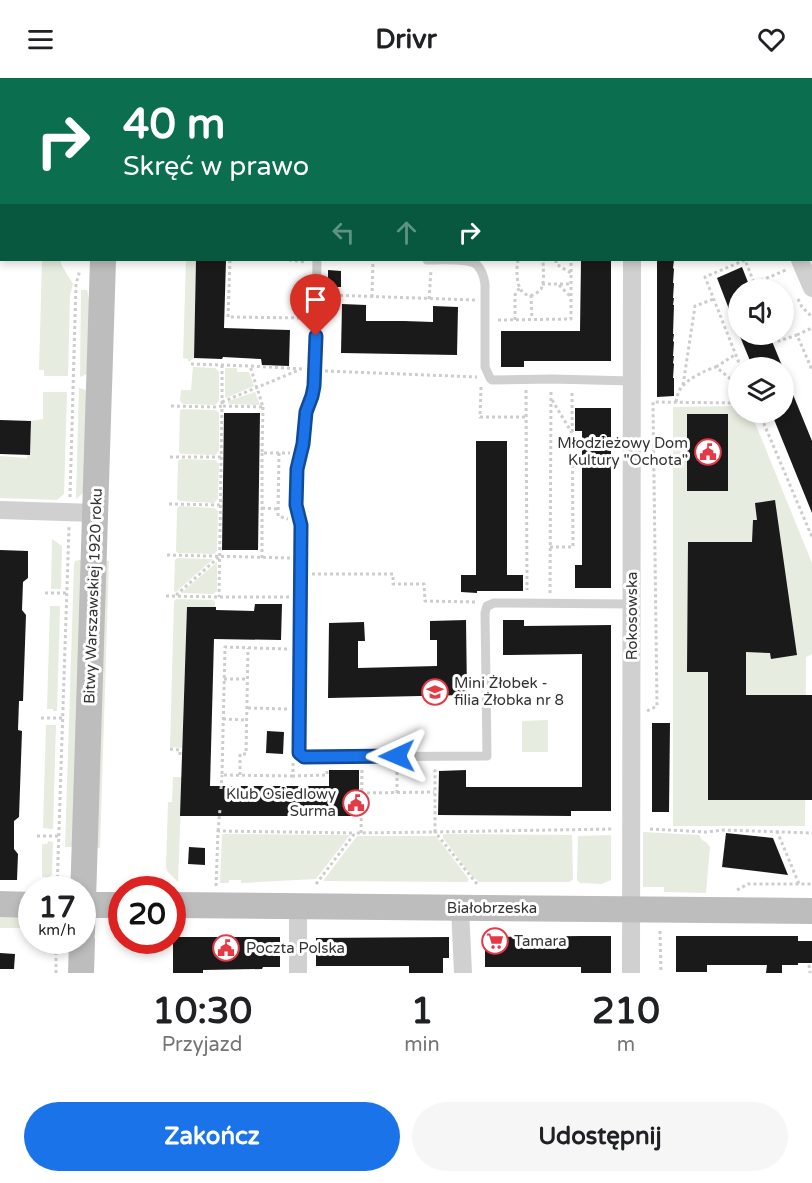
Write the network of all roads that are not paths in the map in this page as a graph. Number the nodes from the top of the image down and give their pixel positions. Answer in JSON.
{"nodes":[{"id":1,"x":317,"y":261,"type":"edge"},
{"id":2,"x":471,"y":261,"type":"edge"},
{"id":3,"x":632,"y":261,"type":"edge"},
{"id":4,"x":801,"y":262,"type":"edge"},
{"id":5,"x":92,"y":263,"type":"edge"},
{"id":6,"x":812,"y":288,"type":"edge"},
{"id":7,"x":633,"y":381,"type":"junction"},
{"id":8,"x":0,"y":510,"type":"edge"},
{"id":9,"x":95,"y":513,"type":"junction"},
{"id":10,"x":632,"y":604,"type":"junction"},
{"id":11,"x":84,"y":876,"type":"edge"},
{"id":12,"x":0,"y":904,"type":"edge"},
{"id":13,"x":18,"y":905,"type":"edge"},
{"id":14,"x":186,"y":905,"type":"edge"},
{"id":15,"x":298,"y":906,"type":"junction"},
{"id":16,"x":460,"y":908,"type":"junction"},
{"id":17,"x":631,"y":909,"type":"junction"},
{"id":18,"x":812,"y":911,"type":"edge"},
{"id":19,"x":82,"y":954,"type":"edge"},
{"id":20,"x":81,"y":973,"type":"edge"},
{"id":21,"x":298,"y":973,"type":"edge"},
{"id":22,"x":463,"y":973,"type":"edge"},
{"id":23,"x":632,"y":973,"type":"edge"}],
"edges":[{"from":1,"to":10,"type":"lane"},
{"from":2,"to":7,"type":"lane"},
{"from":3,"to":7,"type":"street","name":"Rokosowska"},
{"from":4,"to":6,"type":"street"},
{"from":5,"to":9,"type":"street","name":"Bitwy Warszawskiej 1920 roku"},
{"from":7,"to":10,"type":"street","name":"Rokosowska"},
{"from":8,"to":9,"type":"street"},
{"from":9,"to":11,"type":"street","name":"Bitwy Warszawskiej 1920 roku"},
{"from":10,"to":17,"type":"street","name":"Rokosowska"},
{"from":12,"to":13,"type":"street"},
{"from":14,"to":15,"type":"street","name":"Białobrzeska"},
{"from":15,"to":16,"type":"street","name":"Białobrzeska"},
{"from":15,"to":21,"type":"street"},
{"from":16,"to":17,"type":"street","name":"Białobrzeska"},
{"from":16,"to":22,"type":"street"},
{"from":17,"to":18,"type":"street","name":"Białobrzeska"},
{"from":17,"to":23,"type":"street","name":"Rokosowska"},
{"from":19,"to":20,"type":"street"}]}
